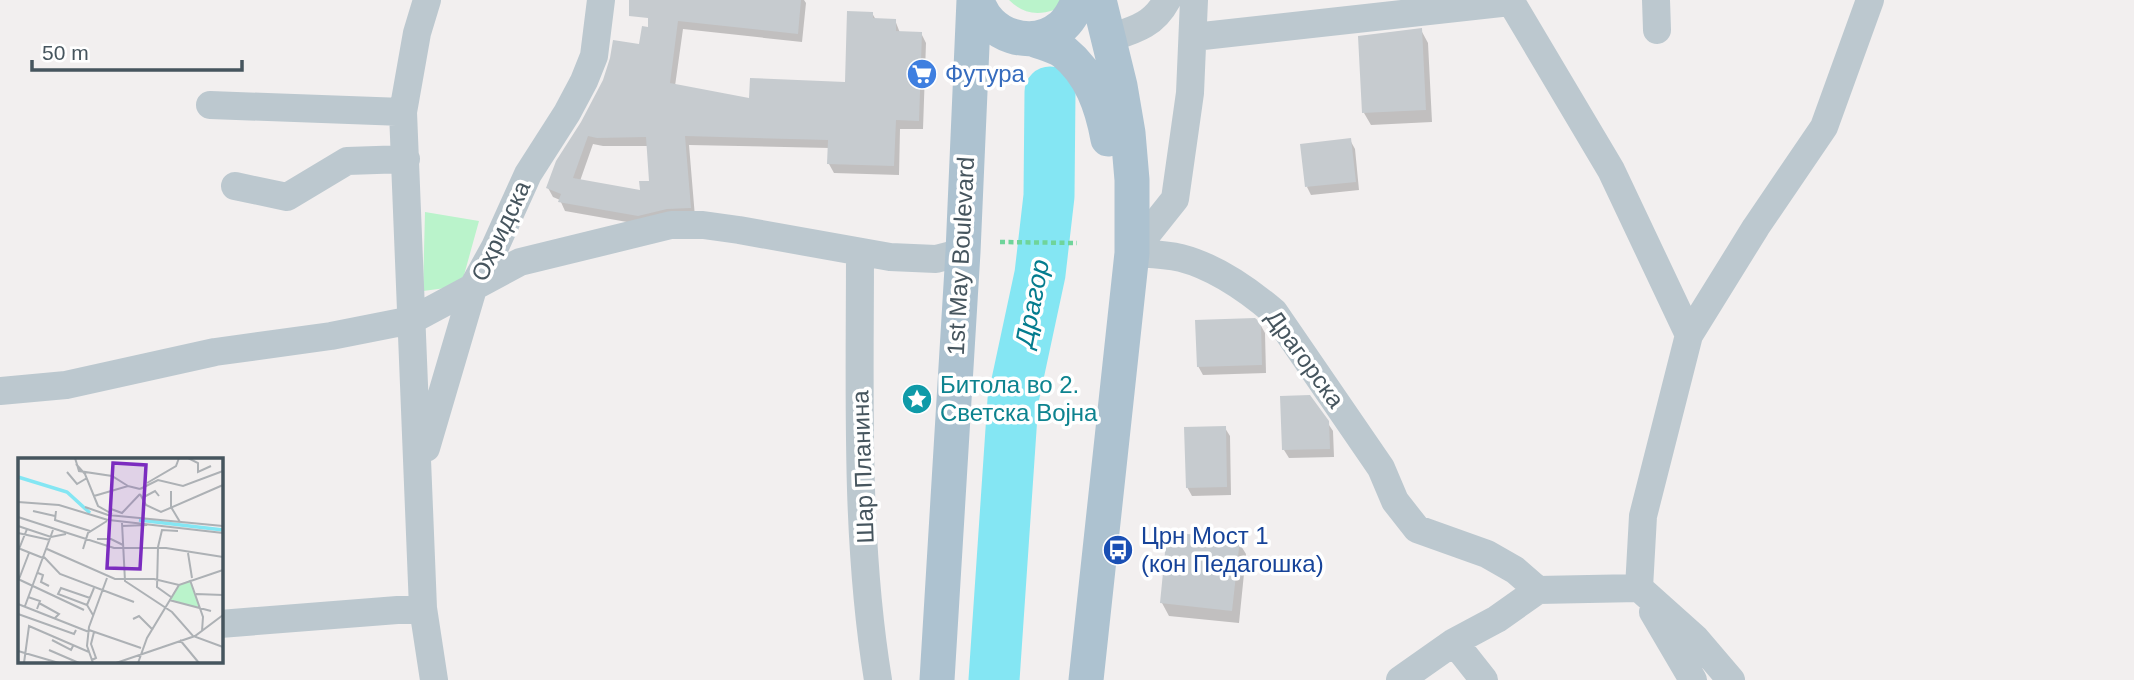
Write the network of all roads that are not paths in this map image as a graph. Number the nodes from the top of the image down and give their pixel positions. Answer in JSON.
{"nodes":[{"id":1,"x":426,"y":0,"type":"edge"},
{"id":2,"x":601,"y":0,"type":"edge"},
{"id":3,"x":976,"y":0,"type":"edge"},
{"id":4,"x":1079,"y":0,"type":"edge"},
{"id":5,"x":1099,"y":0,"type":"edge"},
{"id":6,"x":1167,"y":0,"type":"edge"},
{"id":7,"x":1194,"y":0,"type":"edge"},
{"id":8,"x":1656,"y":0,"type":"edge"},
{"id":9,"x":1870,"y":0,"type":"edge"},
{"id":10,"x":1510,"y":1,"type":"edge"},
{"id":11,"x":1657,"y":30,"type":"dead end"},
{"id":12,"x":1194,"y":37,"type":"junction"},
{"id":13,"x":1033,"y":39,"type":"junction"},
{"id":14,"x":1107,"y":39,"type":"junction"},
{"id":15,"x":210,"y":105,"type":"dead end"},
{"id":16,"x":403,"y":113,"type":"junction"},
{"id":17,"x":406,"y":159,"type":"junction"},
{"id":18,"x":235,"y":186,"type":"dead end"},
{"id":19,"x":860,"y":252,"type":"junction"},
{"id":20,"x":963,"y":252,"type":"junction"},
{"id":21,"x":1132,"y":253,"type":"junction"},
{"id":22,"x":474,"y":285,"type":"junction"},
{"id":23,"x":412,"y":320,"type":"junction"},
{"id":24,"x":1689,"y":335,"type":"junction"},
{"id":25,"x":0,"y":391,"type":"edge"},
{"id":26,"x":419,"y":471,"type":"junction"},
{"id":27,"x":1639,"y":588,"type":"junction"},
{"id":28,"x":1538,"y":590,"type":"junction"},
{"id":29,"x":423,"y":608,"type":"junction"},
{"id":30,"x":222,"y":624,"type":"edge"},
{"id":31,"x":1454,"y":642,"type":"junction"},
{"id":32,"x":434,"y":680,"type":"edge"},
{"id":33,"x":878,"y":680,"type":"edge"},
{"id":34,"x":937,"y":680,"type":"edge"},
{"id":35,"x":1086,"y":680,"type":"edge"},
{"id":36,"x":1400,"y":680,"type":"edge"},
{"id":37,"x":1484,"y":680,"type":"edge"},
{"id":38,"x":1693,"y":680,"type":"edge"},
{"id":39,"x":1731,"y":680,"type":"edge"}],
"edges":[{"from":1,"to":16,"type":"street","name":"Охридска"},
{"from":2,"to":22,"type":"street","name":"Охридска"},
{"from":3,"to":13,"type":"main road","name":"1st May Boulevard"},
{"from":3,"to":20,"type":"main road","name":"1st May Boulevard"},
{"from":4,"to":13,"type":"main road"},
{"from":5,"to":14,"type":"main road"},
{"from":6,"to":14,"type":"street"},
{"from":7,"to":12,"type":"street"},
{"from":8,"to":11,"type":"street"},
{"from":9,"to":24,"type":"street"},
{"from":10,"to":12,"type":"street"},
{"from":10,"to":24,"type":"street"},
{"from":12,"to":21,"type":"street"},
{"from":13,"to":21,"type":"main road","name":"1st May Boulevard"},
{"from":14,"to":21,"type":"main road"},
{"from":15,"to":16,"type":"street"},
{"from":16,"to":17,"type":"street","name":"Охридска"},
{"from":17,"to":18,"type":"street"},
{"from":17,"to":23,"type":"street","name":"Охридска"},
{"from":19,"to":20,"type":"street"},
{"from":19,"to":22,"type":"street"},
{"from":19,"to":33,"type":"street","name":"Шар Планина"},
{"from":20,"to":34,"type":"main road","name":"1st May Boulevard"},
{"from":21,"to":28,"type":"street","name":"Драгорска"},
{"from":21,"to":35,"type":"main road"},
{"from":22,"to":23,"type":"street"},
{"from":22,"to":26,"type":"street","name":"Охридска"},
{"from":23,"to":25,"type":"street"},
{"from":23,"to":26,"type":"street","name":"Охридска"},
{"from":24,"to":27,"type":"street"},
{"from":26,"to":29,"type":"street","name":"Охридска"},
{"from":27,"to":28,"type":"street"},
{"from":27,"to":38,"type":"street"},
{"from":27,"to":39,"type":"street"},
{"from":28,"to":31,"type":"street"},
{"from":29,"to":30,"type":"street"},
{"from":29,"to":32,"type":"street","name":"Охридска"},
{"from":31,"to":36,"type":"street"},
{"from":31,"to":37,"type":"street"}]}
